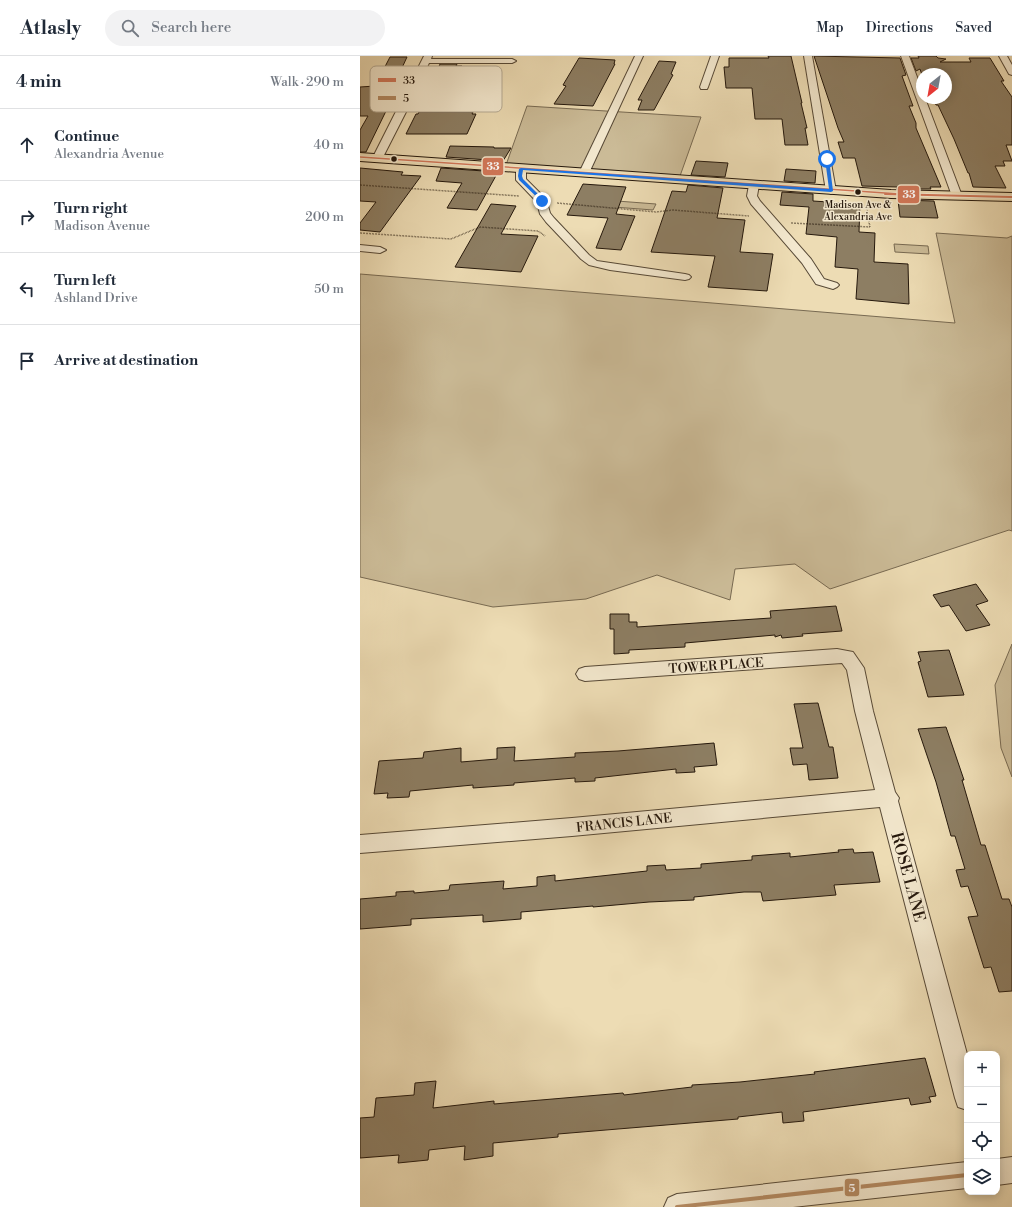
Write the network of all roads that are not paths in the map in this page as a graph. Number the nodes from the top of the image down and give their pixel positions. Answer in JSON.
{"nodes":[{"id":1,"x":639,"y":56,"type":"edge"},
{"id":2,"x":808,"y":56,"type":"edge"},
{"id":3,"x":905,"y":56,"type":"edge"},
{"id":4,"x":1003,"y":56,"type":"edge"},
{"id":5,"x":427,"y":58,"type":"edge"},
{"id":6,"x":714,"y":58,"type":"edge"},
{"id":7,"x":512,"y":60,"type":"dead end"},
{"id":8,"x":1012,"y":72,"type":"edge"},
{"id":9,"x":704,"y":87,"type":"dead end"},
{"id":10,"x":401,"y":112,"type":"edge"},
{"id":11,"x":360,"y":157,"type":"edge"},
{"id":12,"x":377,"y":158,"type":"junction"},
{"id":13,"x":521,"y":169,"type":"junction"},
{"id":14,"x":584,"y":173,"type":"junction"},
{"id":15,"x":754,"y":185,"type":"junction"},
{"id":16,"x":831,"y":191,"type":"junction"},
{"id":17,"x":958,"y":196,"type":"junction"},
{"id":18,"x":1012,"y":197,"type":"edge"},
{"id":19,"x":360,"y":248,"type":"edge"},
{"id":20,"x":380,"y":250,"type":"dead end"},
{"id":21,"x":684,"y":278,"type":"dead end"},
{"id":22,"x":832,"y":285,"type":"dead end"},
{"id":23,"x":847,"y":657,"type":"joint"},
{"id":24,"x":585,"y":674,"type":"dead end"},
{"id":25,"x":889,"y":798,"type":"junction"},
{"id":26,"x":360,"y":844,"type":"edge"},
{"id":27,"x":964,"y":1087,"type":"edge"},
{"id":28,"x":1012,"y":1170,"type":"edge"},
{"id":29,"x":1000,"y":1172,"type":"edge"},
{"id":30,"x":964,"y":1175,"type":"edge"},
{"id":31,"x":677,"y":1207,"type":"edge"}],
"edges":[{"from":1,"to":14,"type":"street"},
{"from":2,"to":16,"type":"street"},
{"from":3,"to":17,"type":"street"},
{"from":4,"to":8,"type":"street"},
{"from":5,"to":7,"type":"street"},
{"from":6,"to":9,"type":"street"},
{"from":10,"to":12,"type":"street"},
{"from":11,"to":12,"type":"main road"},
{"from":12,"to":13,"type":"main road"},
{"from":13,"to":14,"type":"main road"},
{"from":13,"to":21,"type":"street"},
{"from":14,"to":15,"type":"main road"},
{"from":15,"to":16,"type":"main road"},
{"from":15,"to":22,"type":"street"},
{"from":16,"to":17,"type":"main road"},
{"from":17,"to":18,"type":"main road"},
{"from":19,"to":20,"type":"street"},
{"from":23,"to":24,"type":"street","name":"TOWER PLACE"},
{"from":23,"to":25,"type":"street","name":"ROSE LANE"},
{"from":25,"to":26,"type":"street","name":"FRANCIS LANE"},
{"from":25,"to":27,"type":"street","name":"ROSE LANE"},
{"from":28,"to":29,"type":"street"},
{"from":30,"to":31,"type":"street"}]}
